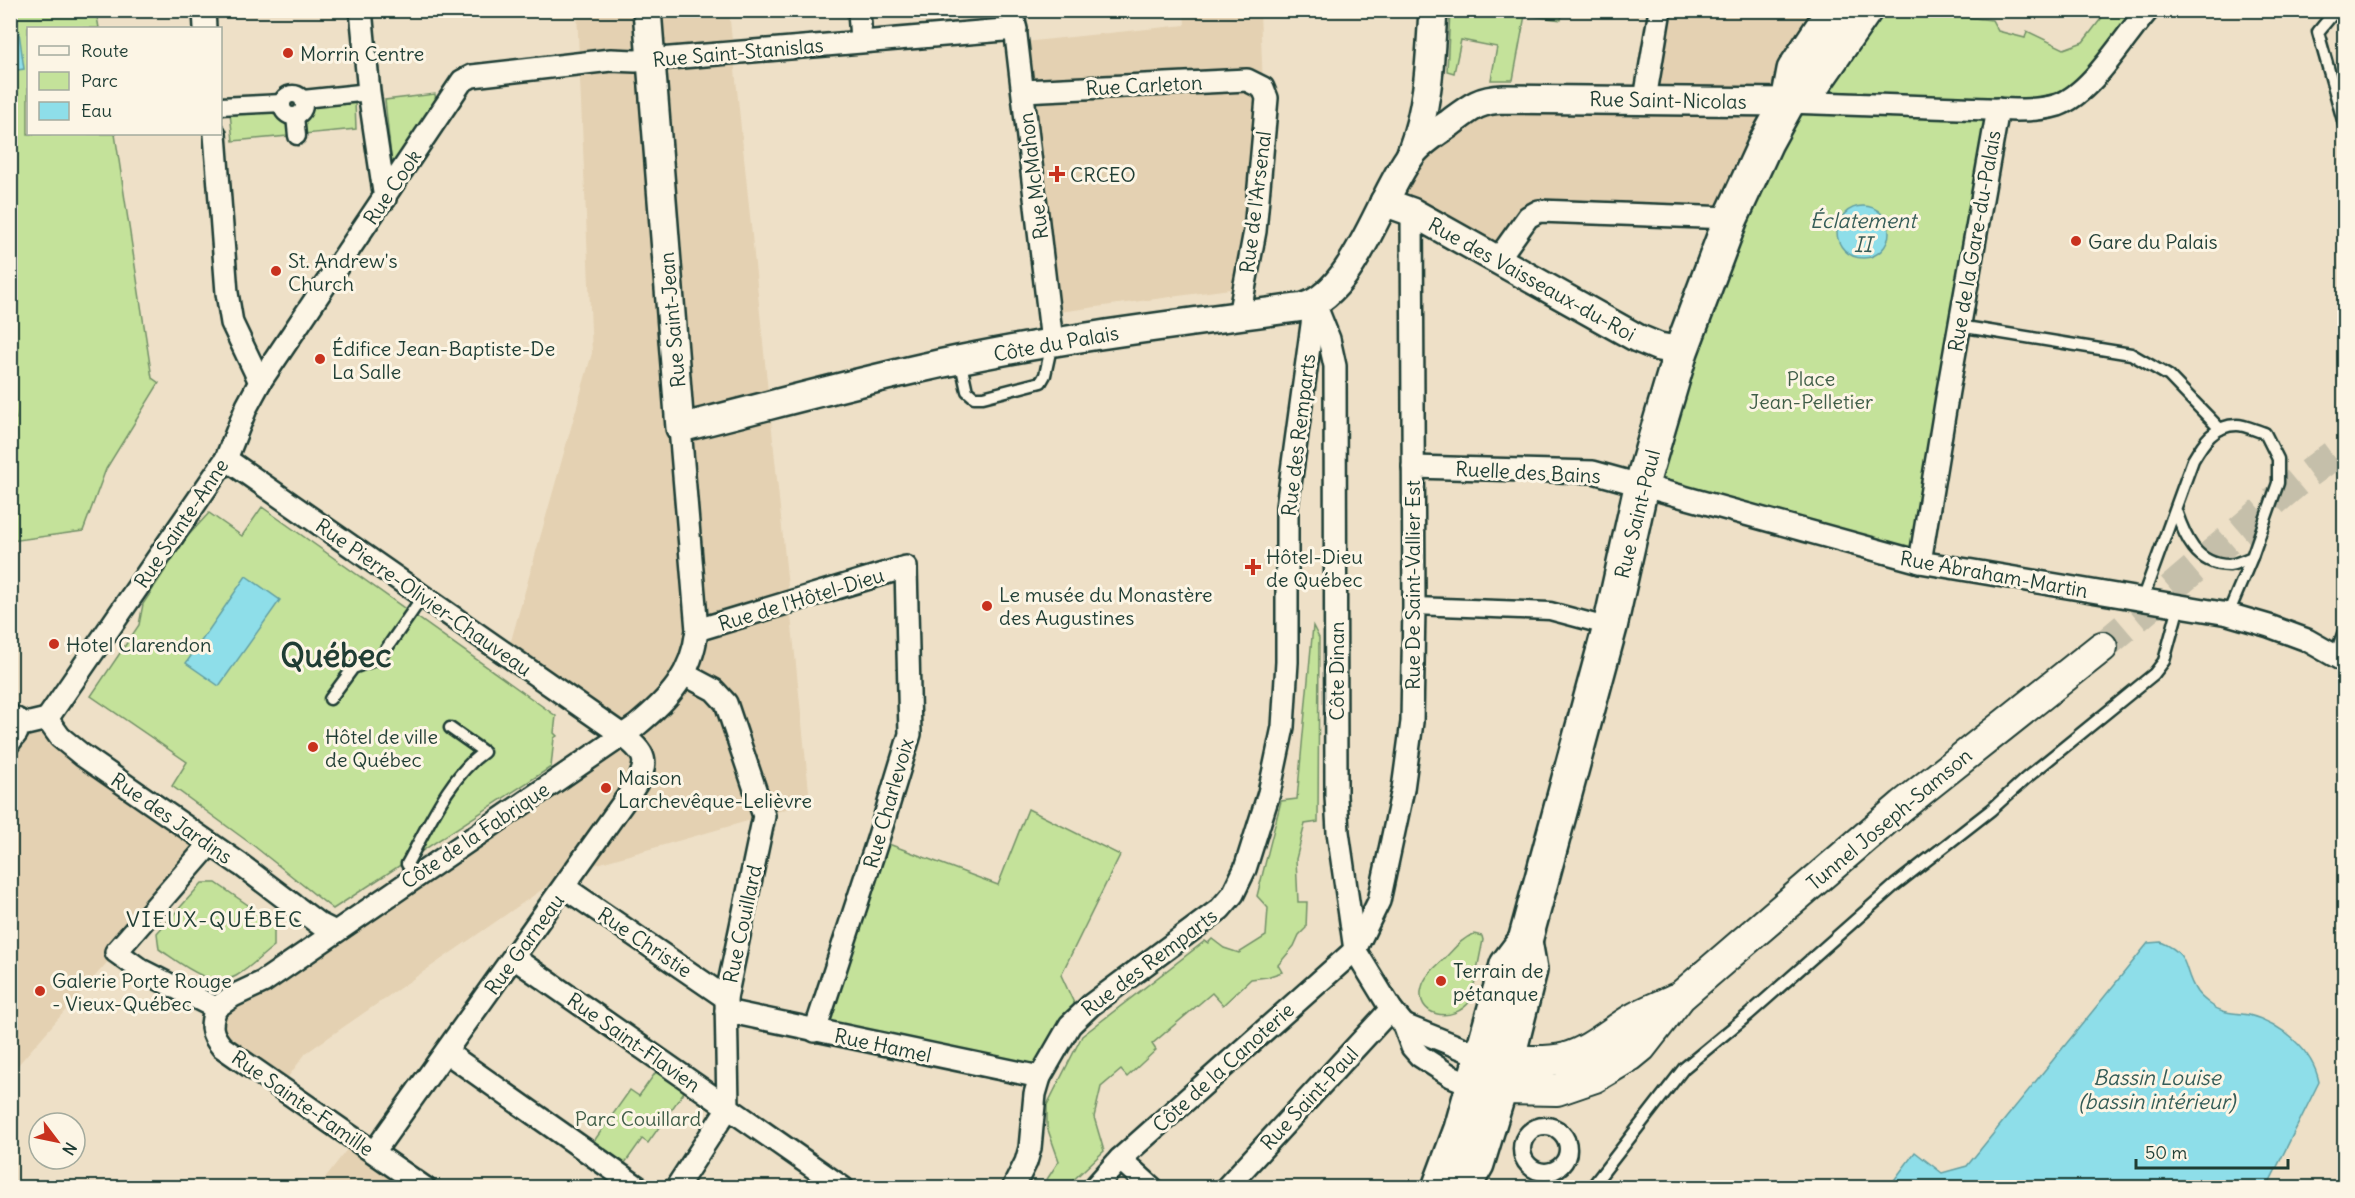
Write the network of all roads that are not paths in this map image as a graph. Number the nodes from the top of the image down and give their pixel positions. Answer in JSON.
{"nodes":[{"id":1,"x":204,"y":10,"type":"edge"},
{"id":2,"x":361,"y":10,"type":"edge"},
{"id":3,"x":647,"y":10,"type":"edge"},
{"id":4,"x":859,"y":10,"type":"edge"},
{"id":5,"x":1433,"y":10,"type":"edge"},
{"id":6,"x":1660,"y":10,"type":"edge"},
{"id":7,"x":1834,"y":10,"type":"edge"},
{"id":8,"x":1865,"y":10,"type":"edge"},
{"id":9,"x":2148,"y":10,"type":"edge"},
{"id":10,"x":2336,"y":10,"type":"edge"},
{"id":11,"x":1014,"y":20,"type":"edge"},
{"id":12,"x":205,"y":27,"type":"edge"},
{"id":13,"x":861,"y":41,"type":"junction"},
{"id":14,"x":651,"y":59,"type":"junction"},
{"id":15,"x":1430,"y":63,"type":"junction"},
{"id":16,"x":462,"y":81,"type":"joint"},
{"id":17,"x":1263,"y":88,"type":"joint"},
{"id":18,"x":1023,"y":91,"type":"junction"},
{"id":19,"x":360,"y":93,"type":"dead end"},
{"id":20,"x":303,"y":99,"type":"junction"},
{"id":21,"x":1645,"y":99,"type":"junction"},
{"id":22,"x":1480,"y":102,"type":"junction"},
{"id":23,"x":1788,"y":102,"type":"junction"},
{"id":24,"x":282,"y":103,"type":"junction"},
{"id":25,"x":222,"y":106,"type":"edge"},
{"id":26,"x":1998,"y":109,"type":"junction"},
{"id":27,"x":295,"y":116,"type":"junction"},
{"id":28,"x":2344,"y":124,"type":"edge"},
{"id":29,"x":215,"y":135,"type":"edge"},
{"id":30,"x":297,"y":136,"type":"dead end"},
{"id":31,"x":1411,"y":154,"type":"junction"},
{"id":32,"x":385,"y":199,"type":"junction"},
{"id":33,"x":1384,"y":202,"type":"junction"},
{"id":34,"x":1412,"y":212,"type":"junction"},
{"id":35,"x":1731,"y":218,"type":"junction"},
{"id":36,"x":1498,"y":259,"type":"junction"},
{"id":37,"x":1315,"y":303,"type":"junction"},
{"id":38,"x":1239,"y":316,"type":"junction"},
{"id":39,"x":1959,"y":326,"type":"junction"},
{"id":40,"x":1052,"y":342,"type":"junction"},
{"id":41,"x":1681,"y":351,"type":"junction"},
{"id":42,"x":960,"y":359,"type":"junction"},
{"id":43,"x":260,"y":382,"type":"junction"},
{"id":44,"x":680,"y":428,"type":"junction"},
{"id":45,"x":2220,"y":429,"type":"junction"},
{"id":46,"x":226,"y":459,"type":"junction"},
{"id":47,"x":1413,"y":467,"type":"junction"},
{"id":48,"x":1641,"y":487,"type":"junction"},
{"id":49,"x":2176,"y":511,"type":"junction"},
{"id":50,"x":2252,"y":557,"type":"junction"},
{"id":51,"x":1920,"y":562,"type":"junction"},
{"id":52,"x":906,"y":567,"type":"joint"},
{"id":53,"x":423,"y":596,"type":"junction"},
{"id":54,"x":2142,"y":600,"type":"junction"},
{"id":55,"x":1414,"y":606,"type":"junction"},
{"id":56,"x":2179,"y":606,"type":"junction"},
{"id":57,"x":2228,"y":614,"type":"junction"},
{"id":58,"x":1610,"y":627,"type":"junction"},
{"id":59,"x":697,"y":630,"type":"junction"},
{"id":60,"x":2344,"y":631,"type":"edge"},
{"id":61,"x":2102,"y":647,"type":"tunnel mouth"},
{"id":62,"x":2340,"y":658,"type":"edge"},
{"id":63,"x":684,"y":674,"type":"junction"},
{"id":64,"x":330,"y":699,"type":"dead end"},
{"id":65,"x":47,"y":719,"type":"junction"},
{"id":66,"x":450,"y":728,"type":"dead end"},
{"id":67,"x":13,"y":732,"type":"edge"},
{"id":68,"x":621,"y":735,"type":"junction"},
{"id":69,"x":210,"y":844,"type":"junction"},
{"id":70,"x":415,"y":877,"type":"junction"},
{"id":71,"x":564,"y":887,"type":"junction"},
{"id":72,"x":335,"y":932,"type":"junction"},
{"id":73,"x":1355,"y":950,"type":"junction"},
{"id":74,"x":514,"y":957,"type":"junction"},
{"id":75,"x":726,"y":1005,"type":"junction"},
{"id":76,"x":216,"y":1008,"type":"junction"},
{"id":77,"x":1398,"y":1017,"type":"junction"},
{"id":78,"x":814,"y":1031,"type":"junction"},
{"id":79,"x":446,"y":1052,"type":"junction"},
{"id":80,"x":1491,"y":1072,"type":"junction"},
{"id":81,"x":1040,"y":1077,"type":"junction"},
{"id":82,"x":728,"y":1108,"type":"junction"},
{"id":83,"x":374,"y":1152,"type":"junction"},
{"id":84,"x":1120,"y":1159,"type":"junction"},
{"id":85,"x":424,"y":1188,"type":"edge"},
{"id":86,"x":639,"y":1188,"type":"edge"},
{"id":87,"x":676,"y":1188,"type":"edge"},
{"id":88,"x":843,"y":1188,"type":"edge"},
{"id":89,"x":1012,"y":1188,"type":"edge"},
{"id":90,"x":1094,"y":1188,"type":"edge"},
{"id":91,"x":1152,"y":1188,"type":"edge"},
{"id":92,"x":1226,"y":1188,"type":"edge"},
{"id":93,"x":1439,"y":1188,"type":"edge"},
{"id":94,"x":1463,"y":1188,"type":"edge"},
{"id":95,"x":1591,"y":1188,"type":"edge"}],
"edges":[{"from":1,"to":12,"type":"street"},
{"from":2,"to":32,"type":"street"},
{"from":3,"to":14,"type":"street","name":"Rue Saint-Jean"},
{"from":4,"to":13,"type":"street"},
{"from":5,"to":15,"type":"street"},
{"from":6,"to":21,"type":"street"},
{"from":7,"to":23,"type":"main road","name":"Rue Saint-Paul"},
{"from":8,"to":23,"type":"main road","name":"Rue Saint-Paul"},
{"from":9,"to":26,"type":"street","name":"Rue de la Gare-du-Palais"},
{"from":10,"to":28,"type":"lane"},
{"from":11,"to":13,"type":"street","name":"Rue Saint-Stanislas"},
{"from":11,"to":18,"type":"street","name":"Rue McMahon"},
{"from":13,"to":14,"type":"street","name":"Rue Saint-Stanislas"},
{"from":14,"to":16,"type":"street","name":"Rue Saint-Stanislas"},
{"from":14,"to":44,"type":"street","name":"Rue Saint-Jean"},
{"from":15,"to":22,"type":"street"},
{"from":15,"to":31,"type":"street"},
{"from":16,"to":32,"type":"street","name":"Rue Cook"},
{"from":17,"to":18,"type":"street","name":"Rue Carleton"},
{"from":17,"to":38,"type":"street","name":"Rue de l'Arsenal"},
{"from":18,"to":40,"type":"street","name":"Rue McMahon"},
{"from":19,"to":20,"type":"street"},
{"from":20,"to":24,"type":"street"},
{"from":20,"to":27,"type":"street"},
{"from":21,"to":22,"type":"street","name":"Rue Saint-Nicolas"},
{"from":21,"to":23,"type":"street","name":"Rue Saint-Nicolas"},
{"from":22,"to":31,"type":"street"},
{"from":23,"to":26,"type":"street","name":"Rue Saint-Nicolas"},
{"from":23,"to":35,"type":"main road","name":"Rue Saint-Paul"},
{"from":24,"to":25,"type":"street"},
{"from":24,"to":27,"type":"street"},
{"from":26,"to":39,"type":"street","name":"Rue de la Gare-du-Palais"},
{"from":27,"to":30,"type":"street"},
{"from":29,"to":43,"type":"street"},
{"from":31,"to":33,"type":"street"},
{"from":32,"to":43,"type":"street","name":"Rue Cook"},
{"from":33,"to":34,"type":"street","name":"Rue des Vaisseaux-du-Roi"},
{"from":33,"to":37,"type":"street"},
{"from":34,"to":36,"type":"street","name":"Rue des Vaisseaux-du-Roi"},
{"from":34,"to":47,"type":"street","name":"Rue De Saint-Vallier Est"},
{"from":35,"to":36,"type":"street"},
{"from":35,"to":41,"type":"main road","name":"Rue Saint-Paul"},
{"from":36,"to":41,"type":"street","name":"Rue des Vaisseaux-du-Roi"},
{"from":37,"to":38,"type":"street","name":"Côte du Palais"},
{"from":37,"to":73,"type":"street","name":"Côte Dinan"},
{"from":37,"to":81,"type":"street","name":"Rue des Remparts"},
{"from":38,"to":40,"type":"street","name":"Côte du Palais"},
{"from":39,"to":45,"type":"lane"},
{"from":39,"to":51,"type":"street","name":"Rue de la Gare-du-Palais"},
{"from":40,"to":42,"type":"street","name":"Côte du Palais"},
{"from":40,"to":42,"type":"lane"},
{"from":41,"to":48,"type":"main road","name":"Rue Saint-Paul"},
{"from":42,"to":44,"type":"street","name":"Côte du Palais"},
{"from":43,"to":46,"type":"street","name":"Rue Sainte-Anne"},
{"from":44,"to":59,"type":"street","name":"Rue Saint-Jean"},
{"from":45,"to":49,"type":"lane"},
{"from":45,"to":50,"type":"lane"},
{"from":46,"to":53,"type":"street","name":"Rue Pierre-Olivier-Chauveau"},
{"from":46,"to":65,"type":"street","name":"Rue Sainte-Anne"},
{"from":47,"to":48,"type":"street","name":"Ruelle des Bains"},
{"from":47,"to":55,"type":"street","name":"Rue De Saint-Vallier Est"},
{"from":48,"to":51,"type":"street","name":"Rue Abraham-Martin"},
{"from":48,"to":58,"type":"main road","name":"Rue Saint-Paul"},
{"from":49,"to":50,"type":"lane"},
{"from":49,"to":54,"type":"lane"},
{"from":50,"to":57,"type":"lane"},
{"from":51,"to":54,"type":"street","name":"Rue Abraham-Martin"},
{"from":52,"to":59,"type":"street","name":"Rue de l'Hôtel-Dieu"},
{"from":52,"to":78,"type":"street","name":"Rue Charlevoix"},
{"from":53,"to":64,"type":"lane"},
{"from":53,"to":68,"type":"street","name":"Rue Pierre-Olivier-Chauveau"},
{"from":54,"to":56,"type":"street","name":"Rue Abraham-Martin"},
{"from":55,"to":58,"type":"street"},
{"from":55,"to":73,"type":"street","name":"Rue De Saint-Vallier Est"},
{"from":56,"to":57,"type":"street","name":"Rue Abraham-Martin"},
{"from":56,"to":95,"type":"lane"},
{"from":57,"to":62,"type":"street","name":"Rue Abraham-Martin"},
{"from":58,"to":80,"type":"main road","name":"Rue Saint-Paul"},
{"from":59,"to":63,"type":"street","name":"Côte de la Fabrique"},
{"from":60,"to":62,"type":"lane"},
{"from":61,"to":80,"type":"main road","name":"Tunnel Joseph-Samson"},
{"from":63,"to":68,"type":"street","name":"Côte de la Fabrique"},
{"from":63,"to":75,"type":"street","name":"Rue Couillard"},
{"from":65,"to":67,"type":"street"},
{"from":65,"to":69,"type":"street","name":"Rue des Jardins"},
{"from":66,"to":70,"type":"lane"},
{"from":68,"to":70,"type":"street","name":"Côte de la Fabrique"},
{"from":68,"to":71,"type":"street","name":"Rue Garneau"},
{"from":69,"to":72,"type":"street","name":"Rue des Jardins"},
{"from":69,"to":76,"type":"street"},
{"from":70,"to":72,"type":"street","name":"Côte de la Fabrique"},
{"from":71,"to":74,"type":"street","name":"Rue Garneau"},
{"from":71,"to":75,"type":"street","name":"Rue Christie"},
{"from":72,"to":76,"type":"street","name":"Côte de la Fabrique"},
{"from":73,"to":77,"type":"street","name":"Côte Dinan"},
{"from":73,"to":84,"type":"street","name":"Côte de la Canoterie"},
{"from":74,"to":79,"type":"street","name":"Rue Garneau"},
{"from":74,"to":82,"type":"street","name":"Rue Saint-Flavien"},
{"from":75,"to":78,"type":"street","name":"Rue Hamel"},
{"from":75,"to":82,"type":"street","name":"Rue Couillard"},
{"from":76,"to":83,"type":"street","name":"Rue Sainte-Famille"},
{"from":77,"to":80,"type":"street"},
{"from":77,"to":80,"type":"street","name":"Côte Dinan"},
{"from":77,"to":92,"type":"street","name":"Rue Saint-Paul"},
{"from":78,"to":81,"type":"street","name":"Rue Hamel"},
{"from":79,"to":83,"type":"street","name":"Rue Garneau"},
{"from":79,"to":86,"type":"street"},
{"from":80,"to":93,"type":"main road"},
{"from":80,"to":94,"type":"main road"},
{"from":81,"to":89,"type":"street","name":"Rue des Remparts"},
{"from":82,"to":87,"type":"street"},
{"from":82,"to":88,"type":"street","name":"Rue Saint-Flavien"},
{"from":83,"to":85,"type":"street","name":"Rue Sainte-Famille"},
{"from":84,"to":90,"type":"street","name":"Côte de la Canoterie"},
{"from":84,"to":91,"type":"street"}]}
